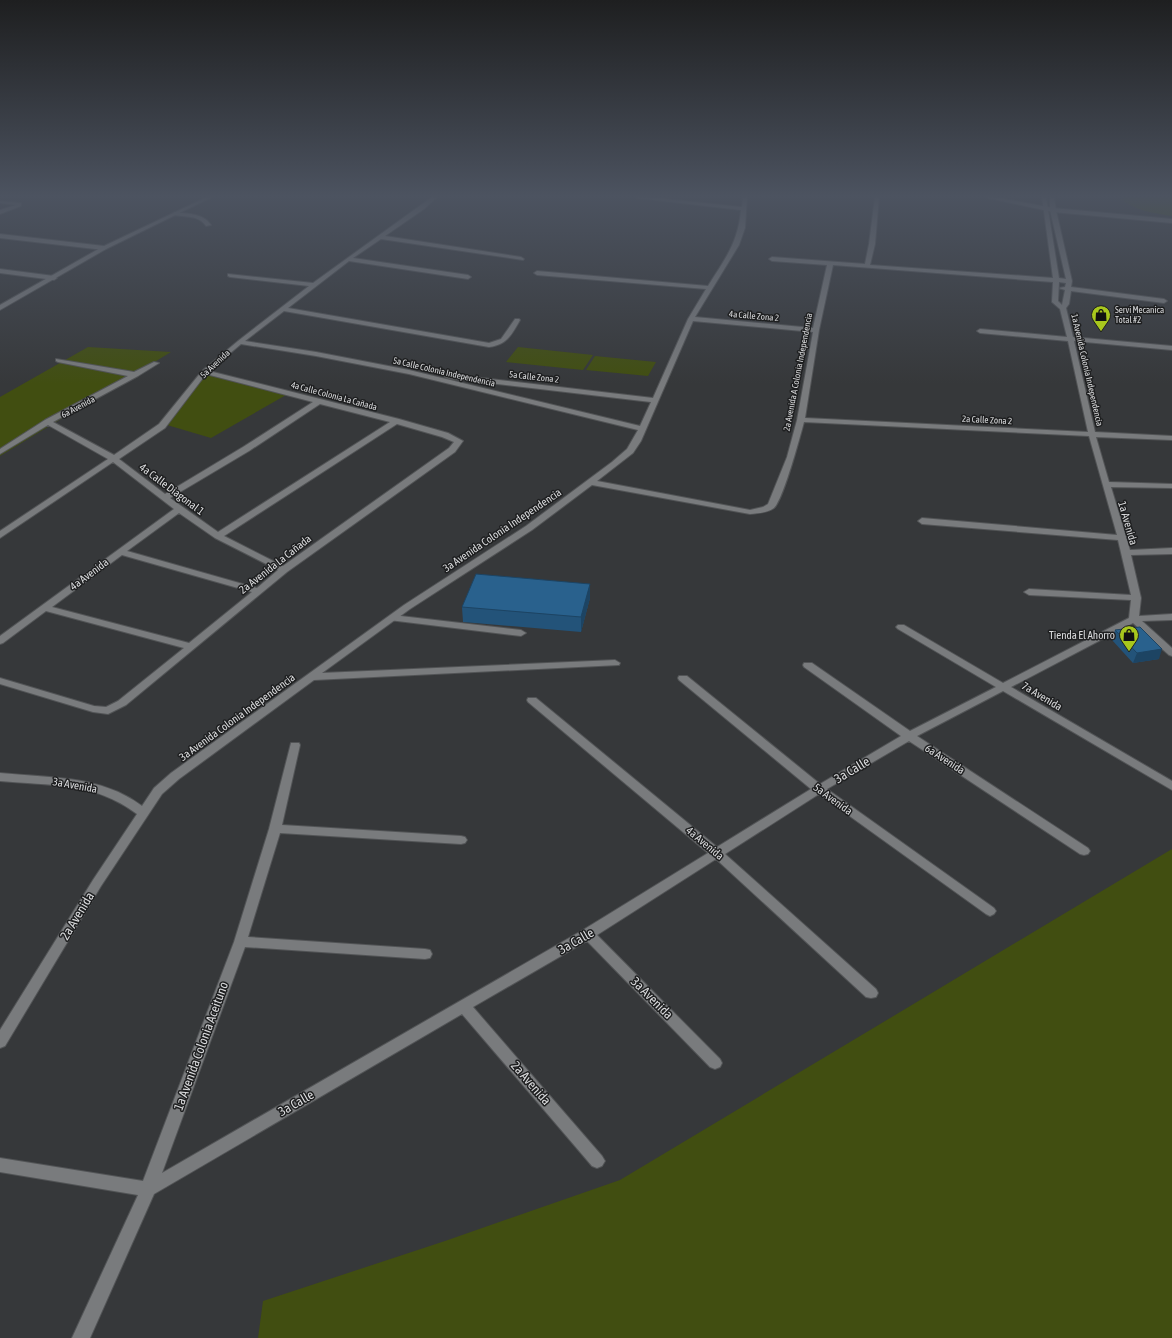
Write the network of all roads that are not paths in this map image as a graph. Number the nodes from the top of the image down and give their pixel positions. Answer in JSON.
{"nodes":[{"id":1,"x":85,"y":259,"type":"edge"},
{"id":2,"x":348,"y":259,"type":"edge"},
{"id":3,"x":351,"y":259,"type":"edge"},
{"id":4,"x":727,"y":259,"type":"edge"},
{"id":5,"x":777,"y":259,"type":"edge"},
{"id":6,"x":868,"y":259,"type":"edge"},
{"id":7,"x":1053,"y":259,"type":"edge"},
{"id":8,"x":1064,"y":259,"type":"edge"},
{"id":9,"x":830,"y":264,"type":"junction"},
{"id":10,"x":867,"y":266,"type":"junction"},
{"id":11,"x":0,"y":271,"type":"edge"},
{"id":12,"x":537,"y":273,"type":"dead end"},
{"id":13,"x":230,"y":275,"type":"dead end"},
{"id":14,"x":468,"y":277,"type":"dead end"},
{"id":15,"x":54,"y":278,"type":"junction"},
{"id":16,"x":1056,"y":280,"type":"junction"},
{"id":17,"x":1069,"y":281,"type":"junction"},
{"id":18,"x":315,"y":285,"type":"junction"},
{"id":19,"x":1056,"y":287,"type":"junction"},
{"id":20,"x":710,"y":288,"type":"junction"},
{"id":21,"x":1068,"y":289,"type":"junction"},
{"id":22,"x":1164,"y":301,"type":"dead end"},
{"id":23,"x":0,"y":308,"type":"edge"},
{"id":24,"x":1063,"y":308,"type":"junction"},
{"id":25,"x":282,"y":309,"type":"junction"},
{"id":26,"x":691,"y":319,"type":"junction"},
{"id":27,"x":517,"y":320,"type":"dead end"},
{"id":28,"x":816,"y":330,"type":"junction"},
{"id":29,"x":980,"y":330,"type":"dead end"},
{"id":30,"x":1070,"y":338,"type":"junction"},
{"id":31,"x":240,"y":342,"type":"junction"},
{"id":32,"x":1172,"y":348,"type":"edge"},
{"id":33,"x":58,"y":360,"type":"dead end"},
{"id":34,"x":156,"y":363,"type":"dead end"},
{"id":35,"x":204,"y":372,"type":"junction"},
{"id":36,"x":409,"y":372,"type":"junction"},
{"id":37,"x":136,"y":375,"type":"junction"},
{"id":38,"x":656,"y":400,"type":"junction"},
{"id":39,"x":319,"y":401,"type":"junction"},
{"id":40,"x":801,"y":420,"type":"junction"},
{"id":41,"x":396,"y":421,"type":"junction"},
{"id":42,"x":48,"y":422,"type":"junction"},
{"id":43,"x":642,"y":429,"type":"junction"},
{"id":44,"x":1092,"y":436,"type":"junction"},
{"id":45,"x":1172,"y":438,"type":"edge"},
{"id":46,"x":459,"y":441,"type":"joint"},
{"id":47,"x":0,"y":452,"type":"edge"},
{"id":48,"x":113,"y":458,"type":"junction"},
{"id":49,"x":590,"y":482,"type":"junction"},
{"id":50,"x":1106,"y":484,"type":"junction"},
{"id":51,"x":1172,"y":486,"type":"edge"},
{"id":52,"x":166,"y":497,"type":"junction"},
{"id":53,"x":179,"y":509,"type":"junction"},
{"id":54,"x":922,"y":521,"type":"dead end"},
{"id":55,"x":0,"y":535,"type":"edge"},
{"id":56,"x":218,"y":536,"type":"junction"},
{"id":57,"x":1120,"y":538,"type":"junction"},
{"id":58,"x":1172,"y":551,"type":"edge"},
{"id":59,"x":119,"y":552,"type":"junction"},
{"id":60,"x":1126,"y":554,"type":"junction"},
{"id":61,"x":284,"y":570,"type":"junction"},
{"id":62,"x":259,"y":591,"type":"junction"},
{"id":63,"x":1029,"y":592,"type":"dead end"},
{"id":64,"x":1136,"y":598,"type":"junction"},
{"id":65,"x":44,"y":608,"type":"junction"},
{"id":66,"x":1172,"y":617,"type":"edge"},
{"id":67,"x":392,"y":618,"type":"junction"},
{"id":68,"x":1134,"y":619,"type":"junction"},
{"id":69,"x":901,"y":627,"type":"dead end"},
{"id":70,"x":521,"y":632,"type":"dead end"},
{"id":71,"x":0,"y":641,"type":"edge"},
{"id":72,"x":189,"y":646,"type":"junction"},
{"id":73,"x":1172,"y":653,"type":"edge"},
{"id":74,"x":615,"y":663,"type":"dead end"},
{"id":75,"x":808,"y":665,"type":"dead end"},
{"id":76,"x":311,"y":677,"type":"junction"},
{"id":77,"x":683,"y":678,"type":"dead end"},
{"id":78,"x":0,"y":681,"type":"edge"},
{"id":79,"x":1004,"y":687,"type":"junction"},
{"id":80,"x":532,"y":700,"type":"dead end"},
{"id":81,"x":909,"y":736,"type":"junction"},
{"id":82,"x":295,"y":746,"type":"dead end"},
{"id":83,"x":0,"y":778,"type":"edge"},
{"id":84,"x":1172,"y":786,"type":"edge"},
{"id":85,"x":820,"y":789,"type":"junction"},
{"id":86,"x":158,"y":791,"type":"joint"},
{"id":87,"x":143,"y":813,"type":"junction"},
{"id":88,"x":275,"y":829,"type":"junction"},
{"id":89,"x":461,"y":840,"type":"dead end"},
{"id":90,"x":1084,"y":851,"type":"dead end"},
{"id":91,"x":718,"y":854,"type":"junction"},
{"id":92,"x":990,"y":911,"type":"dead end"},
{"id":93,"x":588,"y":934,"type":"junction"},
{"id":94,"x":240,"y":942,"type":"junction"},
{"id":95,"x":425,"y":954,"type":"dead end"},
{"id":96,"x":871,"y":993,"type":"dead end"},
{"id":97,"x":464,"y":1006,"type":"junction"},
{"id":98,"x":0,"y":1042,"type":"edge"},
{"id":99,"x":716,"y":1062,"type":"dead end"},
{"id":100,"x":597,"y":1161,"type":"dead end"},
{"id":101,"x":0,"y":1165,"type":"edge"},
{"id":102,"x":148,"y":1189,"type":"junction"},
{"id":103,"x":81,"y":1338,"type":"edge"}],
"edges":[{"from":1,"to":15,"type":"street"},
{"from":2,"to":18,"type":"street","name":"5a Avenida"},
{"from":3,"to":14,"type":"street"},
{"from":4,"to":20,"type":"street","name":"3a Avenida Colonia Independencia"},
{"from":5,"to":9,"type":"street"},
{"from":6,"to":10,"type":"street"},
{"from":7,"to":16,"type":"street","name":"1a Avenida Colonia Independencia"},
{"from":8,"to":17,"type":"street","name":"1a Avenida Colonia Independencia"},
{"from":9,"to":10,"type":"street"},
{"from":9,"to":28,"type":"street","name":"2a Avenida A Colonia Independencia"},
{"from":10,"to":16,"type":"street"},
{"from":11,"to":15,"type":"street"},
{"from":12,"to":20,"type":"street"},
{"from":13,"to":18,"type":"street"},
{"from":15,"to":23,"type":"street"},
{"from":16,"to":17,"type":"street"},
{"from":16,"to":19,"type":"street","name":"1a Avenida Colonia Independencia"},
{"from":17,"to":21,"type":"street","name":"1a Avenida Colonia Independencia"},
{"from":18,"to":25,"type":"street","name":"5a Avenida"},
{"from":19,"to":21,"type":"street"},
{"from":19,"to":24,"type":"street","name":"1a Avenida Colonia Independencia"},
{"from":20,"to":26,"type":"street","name":"3a Avenida Colonia Independencia"},
{"from":21,"to":22,"type":"street"},
{"from":21,"to":24,"type":"street","name":"1a Avenida Colonia Independencia"},
{"from":24,"to":30,"type":"street","name":"1a Avenida Colonia Independencia"},
{"from":25,"to":27,"type":"street"},
{"from":25,"to":31,"type":"street","name":"5a Avenida"},
{"from":26,"to":28,"type":"street","name":"4a Calle Zona 2"},
{"from":26,"to":38,"type":"street","name":"3a Avenida Colonia Independencia"},
{"from":28,"to":40,"type":"street","name":"2a Avenida A Colonia Independencia"},
{"from":29,"to":30,"type":"street"},
{"from":30,"to":32,"type":"street"},
{"from":30,"to":44,"type":"street","name":"1a Avenida Colonia Independencia"},
{"from":31,"to":35,"type":"street","name":"5a Avenida"},
{"from":31,"to":36,"type":"street","name":"5a Calle Colonia Independencia"},
{"from":33,"to":37,"type":"street"},
{"from":34,"to":37,"type":"street","name":"6a Avenida"},
{"from":35,"to":39,"type":"street","name":"4a Calle Colonia La Cañada"},
{"from":35,"to":48,"type":"street","name":"5a Avenida"},
{"from":36,"to":38,"type":"street","name":"5a Calle Zona 2"},
{"from":36,"to":43,"type":"street","name":"5a Calle Colonia Independencia"},
{"from":37,"to":42,"type":"street","name":"6a Avenida"},
{"from":38,"to":43,"type":"street","name":"3a Avenida Colonia Independencia"},
{"from":39,"to":41,"type":"street","name":"4a Calle Colonia La Cañada"},
{"from":39,"to":52,"type":"street"},
{"from":40,"to":44,"type":"street","name":"2a Calle Zona 2"},
{"from":40,"to":49,"type":"street","name":"2a Avenida A Colonia Independencia"},
{"from":41,"to":46,"type":"street","name":"4a Calle Colonia La Cañada"},
{"from":41,"to":56,"type":"street"},
{"from":42,"to":47,"type":"street","name":"6a Avenida"},
{"from":42,"to":48,"type":"street","name":"4a Calle Diagonal 1"},
{"from":43,"to":49,"type":"street","name":"3a Avenida Colonia Independencia"},
{"from":44,"to":45,"type":"street","name":"2a Calle Zona 2"},
{"from":44,"to":50,"type":"street","name":"1a Avenida"},
{"from":46,"to":61,"type":"street","name":"2a Avenida La Cañada"},
{"from":48,"to":52,"type":"street","name":"4a Calle Diagonal 1"},
{"from":48,"to":55,"type":"street","name":"5a Avenida"},
{"from":49,"to":67,"type":"street","name":"3a Avenida Colonia Independencia"},
{"from":50,"to":51,"type":"street"},
{"from":50,"to":57,"type":"street","name":"1a Avenida"},
{"from":52,"to":53,"type":"street","name":"4a Calle Diagonal 1"},
{"from":53,"to":56,"type":"street","name":"4a Calle Diagonal 1"},
{"from":53,"to":59,"type":"street","name":"4a Avenida"},
{"from":54,"to":57,"type":"street"},
{"from":56,"to":61,"type":"street","name":"4a Calle Diagonal 1"},
{"from":57,"to":60,"type":"street","name":"1a Avenida"},
{"from":58,"to":60,"type":"street"},
{"from":59,"to":62,"type":"street"},
{"from":59,"to":65,"type":"street","name":"4a Avenida"},
{"from":60,"to":64,"type":"street","name":"1a Avenida"},
{"from":61,"to":62,"type":"street","name":"2a Avenida La Cañada"},
{"from":62,"to":72,"type":"street","name":"2a Avenida La Cañada"},
{"from":63,"to":64,"type":"street"},
{"from":64,"to":68,"type":"street","name":"1a Avenida"},
{"from":65,"to":71,"type":"street","name":"4a Avenida"},
{"from":65,"to":72,"type":"street"},
{"from":66,"to":68,"type":"street"},
{"from":67,"to":70,"type":"street"},
{"from":67,"to":76,"type":"street","name":"3a Avenida Colonia Independencia"},
{"from":68,"to":73,"type":"street"},
{"from":68,"to":79,"type":"street","name":"3a Calle"},
{"from":69,"to":79,"type":"street","name":"7a Avenida"},
{"from":72,"to":78,"type":"street","name":"2a Avenida La Cañada"},
{"from":74,"to":76,"type":"street"},
{"from":75,"to":81,"type":"street","name":"6a Avenida"},
{"from":76,"to":86,"type":"street","name":"3a Avenida Colonia Independencia"},
{"from":77,"to":85,"type":"street","name":"5a Avenida"},
{"from":79,"to":81,"type":"street","name":"3a Calle"},
{"from":79,"to":84,"type":"street","name":"7a Avenida"},
{"from":80,"to":91,"type":"street","name":"4a Avenida"},
{"from":81,"to":85,"type":"street","name":"3a Calle"},
{"from":81,"to":90,"type":"street","name":"6a Avenida"},
{"from":82,"to":88,"type":"street","name":"1a Avenida Colonia Aceituno"},
{"from":83,"to":87,"type":"street","name":"3a Avenida"},
{"from":85,"to":91,"type":"street","name":"3a Calle"},
{"from":85,"to":92,"type":"street","name":"5a Avenida"},
{"from":86,"to":87,"type":"street","name":"2a Avenida"},
{"from":87,"to":98,"type":"street","name":"2a Avenida"},
{"from":88,"to":89,"type":"street"},
{"from":88,"to":94,"type":"street","name":"1a Avenida Colonia Aceituno"},
{"from":91,"to":93,"type":"street","name":"3a Calle"},
{"from":91,"to":96,"type":"street","name":"4a Avenida"},
{"from":93,"to":97,"type":"street","name":"3a Calle"},
{"from":93,"to":99,"type":"street","name":"3a Avenida"},
{"from":94,"to":95,"type":"street"},
{"from":94,"to":102,"type":"street","name":"1a Avenida Colonia Aceituno"},
{"from":97,"to":100,"type":"street","name":"2a Avenida"},
{"from":97,"to":102,"type":"street","name":"3a Calle"},
{"from":101,"to":102,"type":"street"},
{"from":102,"to":103,"type":"street","name":"1a Avenida Colonia Aceituno"}]}
